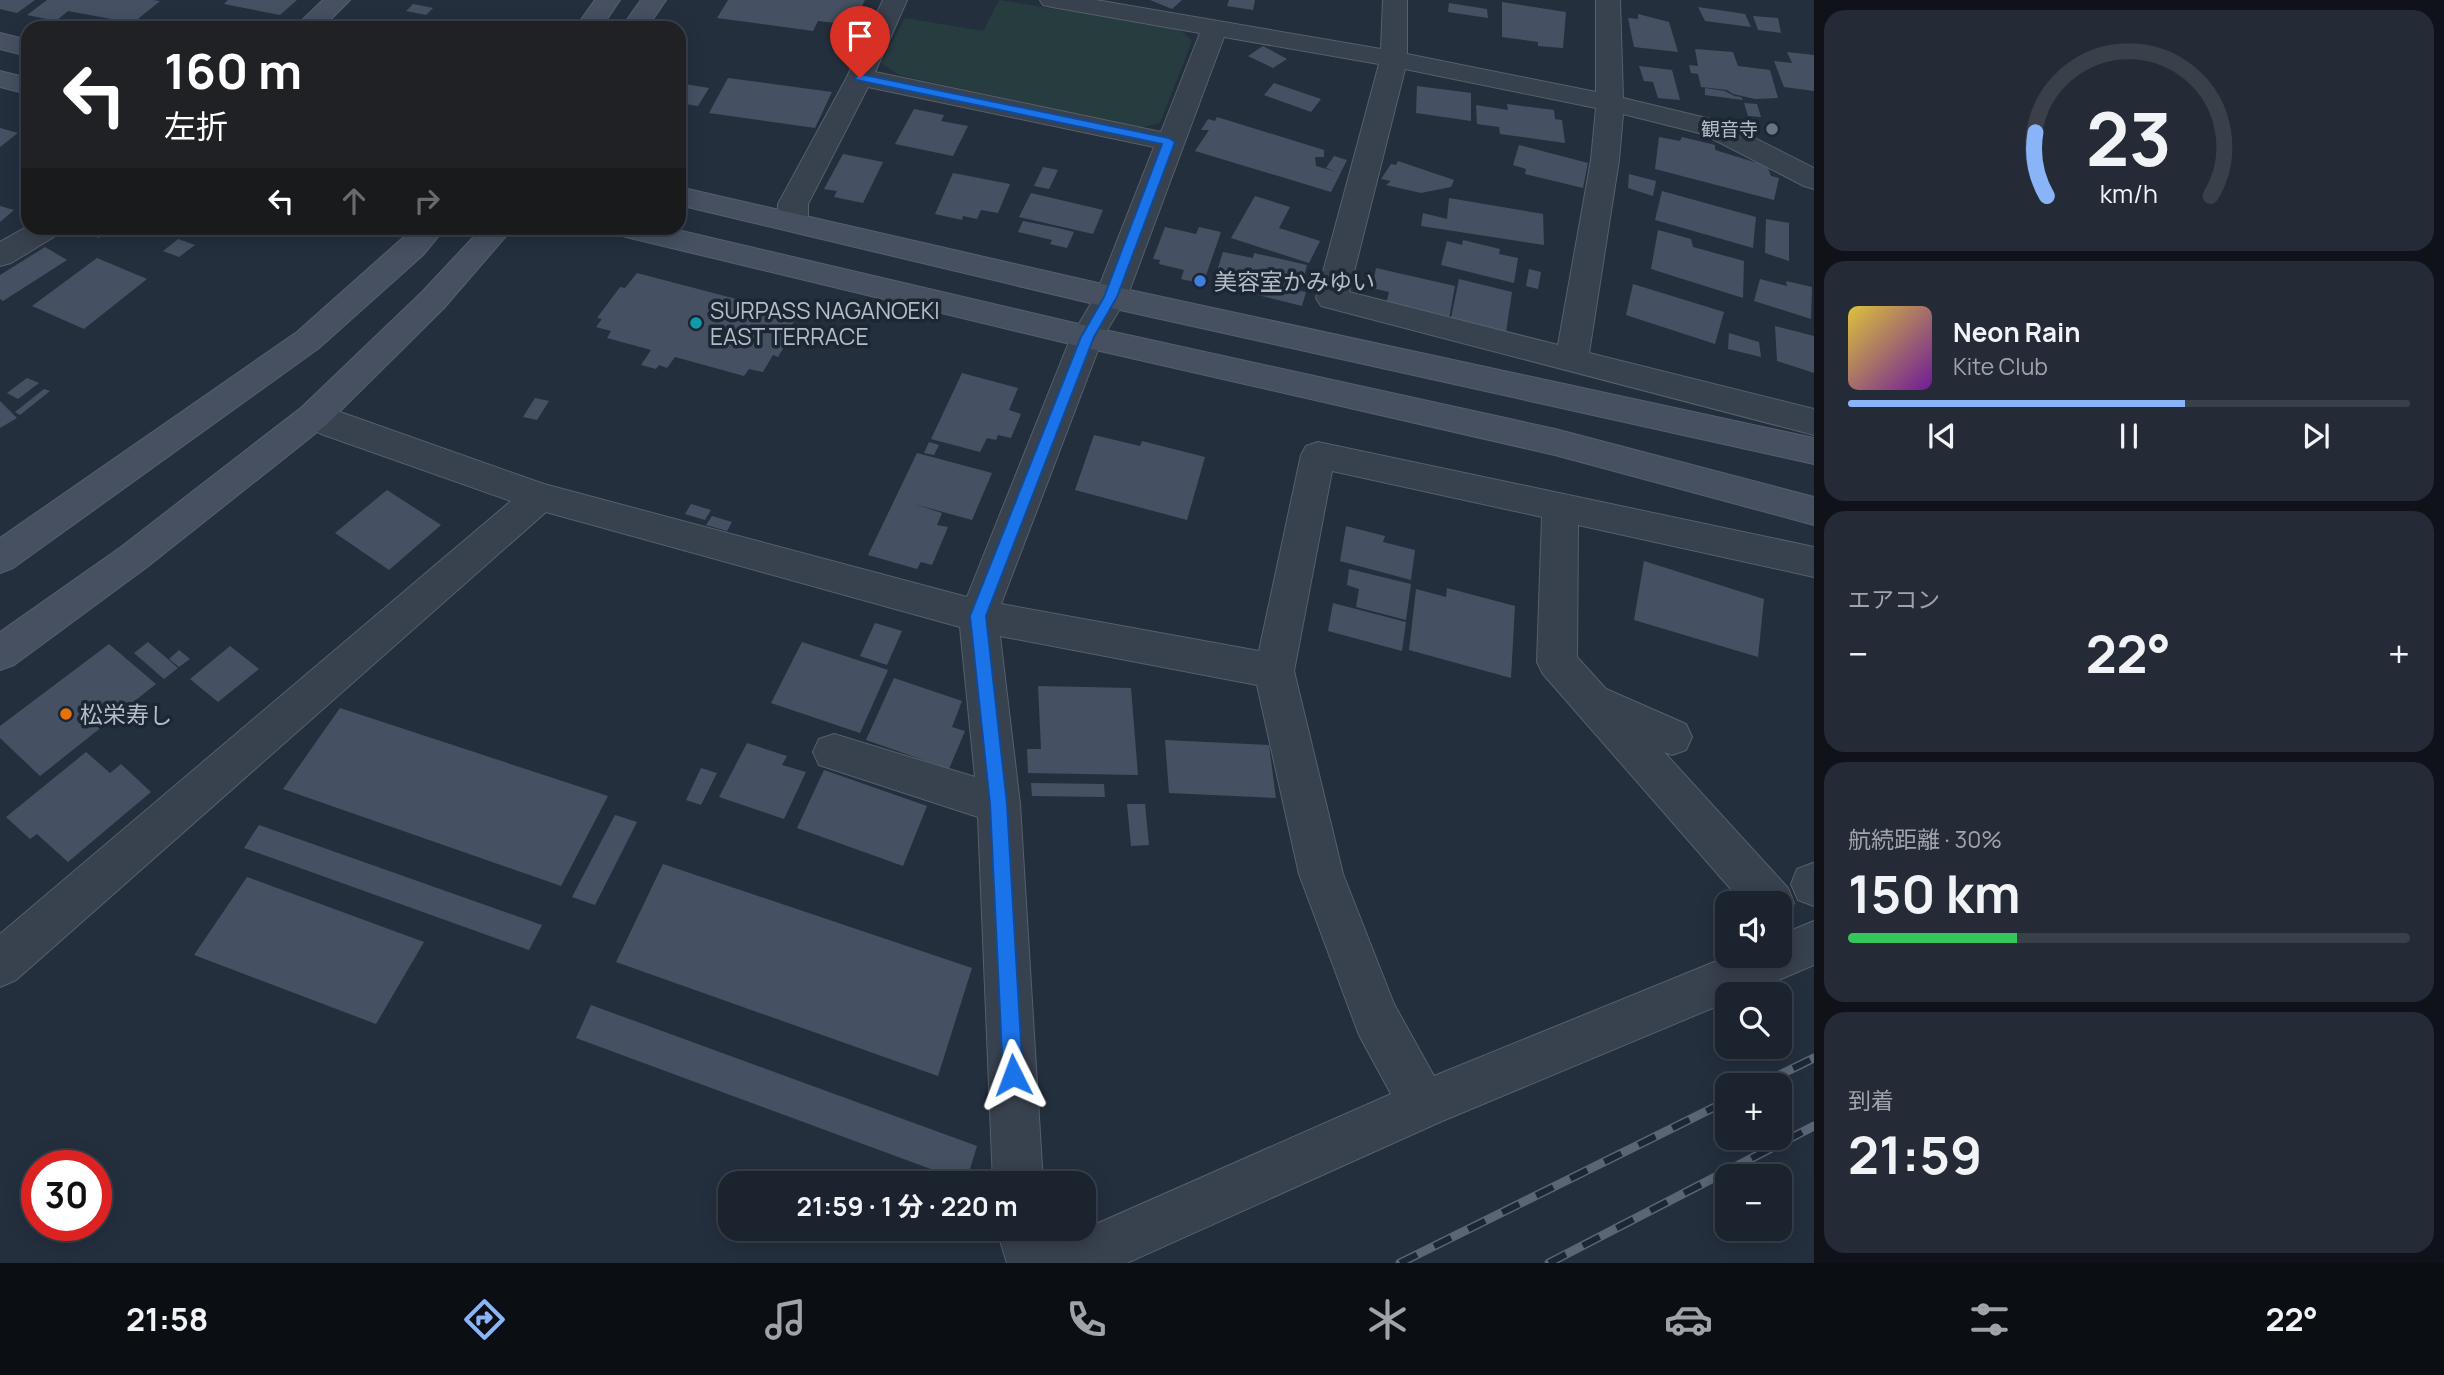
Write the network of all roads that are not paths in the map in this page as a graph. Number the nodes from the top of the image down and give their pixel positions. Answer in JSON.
{"nodes":[{"id":1,"x":338,"y":0,"type":"edge"},
{"id":2,"x":608,"y":0,"type":"edge"},
{"id":3,"x":654,"y":0,"type":"edge"},
{"id":4,"x":895,"y":0,"type":"edge"},
{"id":5,"x":1052,"y":0,"type":"edge"},
{"id":6,"x":1395,"y":0,"type":"edge"},
{"id":7,"x":1608,"y":0,"type":"edge"},
{"id":8,"x":315,"y":21,"type":"edge"},
{"id":9,"x":593,"y":21,"type":"edge"},
{"id":10,"x":639,"y":21,"type":"edge"},
{"id":11,"x":1214,"y":29,"type":"junction"},
{"id":12,"x":0,"y":41,"type":"edge"},
{"id":13,"x":21,"y":46,"type":"edge"},
{"id":14,"x":1394,"y":59,"type":"junction"},
{"id":15,"x":860,"y":78,"type":"junction"},
{"id":16,"x":0,"y":79,"type":"edge"},
{"id":17,"x":21,"y":84,"type":"edge"},
{"id":18,"x":1610,"y":103,"type":"junction"},
{"id":19,"x":1169,"y":142,"type":"junction"},
{"id":20,"x":1814,"y":180,"type":"edge"},
{"id":21,"x":686,"y":198,"type":"edge"},
{"id":22,"x":793,"y":222,"type":"junction"},
{"id":23,"x":34,"y":235,"type":"edge"},
{"id":24,"x":424,"y":235,"type":"edge"},
{"id":25,"x":492,"y":235,"type":"edge"},
{"id":26,"x":659,"y":235,"type":"edge"},
{"id":27,"x":0,"y":256,"type":"edge"},
{"id":28,"x":1111,"y":297,"type":"junction"},
{"id":29,"x":1087,"y":337,"type":"junction"},
{"id":30,"x":1572,"y":359,"type":"junction"},
{"id":31,"x":314,"y":416,"type":"junction"},
{"id":32,"x":1814,"y":422,"type":"edge"},
{"id":33,"x":1814,"y":451,"type":"edge"},
{"id":34,"x":540,"y":497,"type":"junction"},
{"id":35,"x":1560,"y":508,"type":"junction"},
{"id":36,"x":1814,"y":511,"type":"edge"},
{"id":37,"x":0,"y":558,"type":"edge"},
{"id":38,"x":1814,"y":562,"type":"edge"},
{"id":39,"x":978,"y":616,"type":"junction"},
{"id":40,"x":0,"y":653,"type":"edge"},
{"id":41,"x":1274,"y":671,"type":"junction"},
{"id":42,"x":1590,"y":700,"type":"junction"},
{"id":43,"x":1672,"y":737,"type":"dead end"},
{"id":44,"x":834,"y":752,"type":"dead end"},
{"id":45,"x":999,"y":804,"type":"junction"},
{"id":46,"x":1761,"y":891,"type":"edge"},
{"id":47,"x":1801,"y":933,"type":"edge"},
{"id":48,"x":0,"y":964,"type":"edge"},
{"id":49,"x":1423,"y":1105,"type":"junction"},
{"id":50,"x":1017,"y":1171,"type":"edge"},
{"id":51,"x":1026,"y":1241,"type":"edge"},
{"id":52,"x":1033,"y":1263,"type":"edge"},
{"id":53,"x":1068,"y":1263,"type":"edge"}],
"edges":[{"from":1,"to":8,"type":"street"},
{"from":2,"to":9,"type":"street"},
{"from":3,"to":10,"type":"street"},
{"from":4,"to":15,"type":"street"},
{"from":5,"to":11,"type":"street"},
{"from":6,"to":14,"type":"street"},
{"from":7,"to":18,"type":"street"},
{"from":11,"to":14,"type":"street"},
{"from":11,"to":19,"type":"street"},
{"from":12,"to":13,"type":"street"},
{"from":14,"to":18,"type":"street"},
{"from":14,"to":30,"type":"street"},
{"from":15,"to":19,"type":"street"},
{"from":15,"to":22,"type":"street"},
{"from":16,"to":17,"type":"street"},
{"from":18,"to":20,"type":"street"},
{"from":18,"to":30,"type":"street"},
{"from":19,"to":28,"type":"street"},
{"from":21,"to":22,"type":"street"},
{"from":22,"to":28,"type":"street"},
{"from":23,"to":27,"type":"street"},
{"from":24,"to":37,"type":"street"},
{"from":25,"to":31,"type":"street"},
{"from":26,"to":29,"type":"street"},
{"from":28,"to":29,"type":"street"},
{"from":28,"to":33,"type":"street"},
{"from":29,"to":36,"type":"street"},
{"from":29,"to":39,"type":"street"},
{"from":30,"to":32,"type":"street"},
{"from":31,"to":34,"type":"street"},
{"from":31,"to":40,"type":"street"},
{"from":34,"to":39,"type":"street"},
{"from":34,"to":48,"type":"street"},
{"from":35,"to":38,"type":"street"},
{"from":35,"to":41,"type":"street"},
{"from":35,"to":42,"type":"street"},
{"from":39,"to":41,"type":"street"},
{"from":39,"to":45,"type":"street"},
{"from":41,"to":49,"type":"street"},
{"from":42,"to":43,"type":"street"},
{"from":42,"to":46,"type":"street"},
{"from":44,"to":45,"type":"street"},
{"from":45,"to":50,"type":"street"},
{"from":47,"to":49,"type":"street"},
{"from":49,"to":53,"type":"street"},
{"from":51,"to":52,"type":"street"}]}
